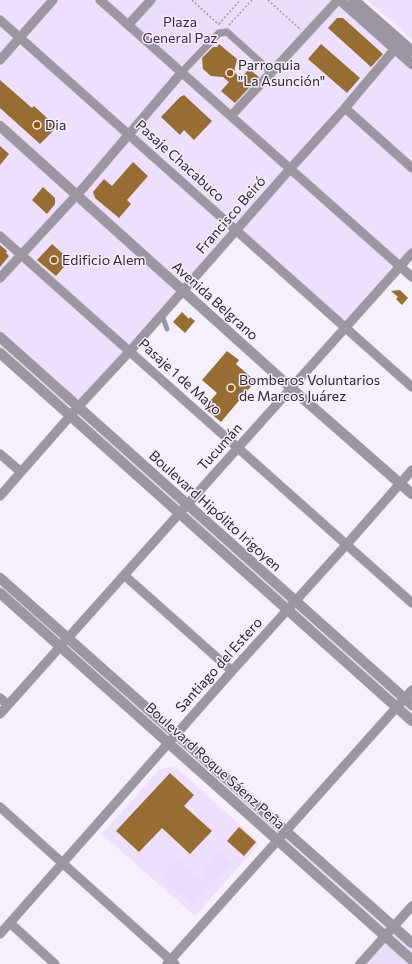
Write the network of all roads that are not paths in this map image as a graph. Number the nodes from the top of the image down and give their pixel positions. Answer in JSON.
{"nodes":[{"id":1,"x":53,"y":0,"type":"edge"},
{"id":2,"x":100,"y":0,"type":"edge"},
{"id":3,"x":151,"y":0,"type":"edge"},
{"id":4,"x":339,"y":0,"type":"edge"},
{"id":5,"x":354,"y":0,"type":"edge"},
{"id":6,"x":0,"y":20,"type":"edge"},
{"id":7,"x":128,"y":25,"type":"junction"},
{"id":8,"x":20,"y":38,"type":"junction"},
{"id":9,"x":398,"y":45,"type":"junction"},
{"id":10,"x":412,"y":51,"type":"edge"},
{"id":11,"x":0,"y":60,"type":"edge"},
{"id":12,"x":412,"y":64,"type":"edge"},
{"id":13,"x":182,"y":72,"type":"junction"},
{"id":14,"x":271,"y":72,"type":"junction"},
{"id":15,"x":345,"y":108,"type":"junction"},
{"id":16,"x":231,"y":116,"type":"junction"},
{"id":17,"x":0,"y":126,"type":"edge"},
{"id":18,"x":129,"y":134,"type":"junction"},
{"id":19,"x":290,"y":168,"type":"junction"},
{"id":20,"x":412,"y":168,"type":"edge"},
{"id":21,"x":77,"y":194,"type":"junction"},
{"id":22,"x":236,"y":230,"type":"junction"},
{"id":23,"x":0,"y":236,"type":"edge"},
{"id":24,"x":412,"y":253,"type":"edge"},
{"id":25,"x":21,"y":255,"type":"junction"},
{"id":26,"x":400,"y":266,"type":"junction"},
{"id":27,"x":412,"y":277,"type":"edge"},
{"id":28,"x":0,"y":278,"type":"edge"},
{"id":29,"x":183,"y":291,"type":"junction"},
{"id":30,"x":162,"y":315,"type":"junction"},
{"id":31,"x":345,"y":328,"type":"junction"},
{"id":32,"x":168,"y":329,"type":"dead end"},
{"id":33,"x":0,"y":337,"type":"edge"},
{"id":34,"x":130,"y":351,"type":"junction"},
{"id":35,"x":0,"y":353,"type":"edge"},
{"id":36,"x":412,"y":387,"type":"edge"},
{"id":37,"x":291,"y":388,"type":"junction"},
{"id":38,"x":78,"y":407,"type":"junction"},
{"id":39,"x":70,"y":416,"type":"junction"},
{"id":40,"x":238,"y":448,"type":"junction"},
{"id":41,"x":0,"y":454,"type":"edge"},
{"id":42,"x":412,"y":470,"type":"edge"},
{"id":43,"x":20,"y":472,"type":"junction"},
{"id":44,"x":400,"y":484,"type":"junction"},
{"id":45,"x":412,"y":494,"type":"edge"},
{"id":46,"x":0,"y":496,"type":"edge"},
{"id":47,"x":187,"y":504,"type":"junction"},
{"id":48,"x":180,"y":513,"type":"junction"},
{"id":49,"x":347,"y":544,"type":"junction"},
{"id":50,"x":124,"y":575,"type":"junction"},
{"id":51,"x":0,"y":578,"type":"edge"},
{"id":52,"x":0,"y":593,"type":"edge"},
{"id":53,"x":295,"y":601,"type":"junction"},
{"id":54,"x":412,"y":603,"type":"edge"},
{"id":55,"x":288,"y":609,"type":"junction"},
{"id":56,"x":68,"y":638,"type":"junction"},
{"id":57,"x":60,"y":647,"type":"junction"},
{"id":58,"x":232,"y":671,"type":"junction"},
{"id":59,"x":412,"y":690,"type":"edge"},
{"id":60,"x":0,"y":698,"type":"edge"},
{"id":61,"x":408,"y":701,"type":"edge"},
{"id":62,"x":8,"y":705,"type":"junction"},
{"id":63,"x":397,"y":707,"type":"junction"},
{"id":64,"x":0,"y":714,"type":"edge"},
{"id":65,"x":412,"y":721,"type":"edge"},
{"id":66,"x":177,"y":734,"type":"junction"},
{"id":67,"x":169,"y":743,"type":"junction"},
{"id":68,"x":0,"y":807,"type":"edge"},
{"id":69,"x":286,"y":831,"type":"junction"},
{"id":70,"x":278,"y":840,"type":"junction"},
{"id":71,"x":63,"y":862,"type":"junction"},
{"id":72,"x":412,"y":906,"type":"edge"},
{"id":73,"x":10,"y":923,"type":"junction"},
{"id":74,"x":394,"y":927,"type":"junction"},
{"id":75,"x":0,"y":934,"type":"edge"},
{"id":76,"x":385,"y":936,"type":"junction"},
{"id":77,"x":412,"y":944,"type":"edge"},
{"id":78,"x":412,"y":960,"type":"edge"},
{"id":79,"x":171,"y":963,"type":"edge"},
{"id":80,"x":54,"y":964,"type":"edge"},
{"id":81,"x":360,"y":964,"type":"edge"}],
"edges":[{"from":1,"to":8,"type":"street"},
{"from":2,"to":7,"type":"street"},
{"from":3,"to":7,"type":"street"},
{"from":4,"to":9,"type":"street"},
{"from":4,"to":14,"type":"street"},
{"from":5,"to":9,"type":"street"},
{"from":6,"to":8,"type":"street","name":"Pasaje Chacabuco"},
{"from":7,"to":13,"type":"street"},
{"from":8,"to":11,"type":"street"},
{"from":8,"to":18,"type":"street","name":"Pasaje Chacabuco"},
{"from":9,"to":10,"type":"street"},
{"from":9,"to":12,"type":"street"},
{"from":9,"to":15,"type":"street","name":"Francisco Beiró"},
{"from":13,"to":14,"type":"street"},
{"from":13,"to":16,"type":"street"},
{"from":13,"to":18,"type":"street"},
{"from":14,"to":16,"type":"street"},
{"from":15,"to":19,"type":"street","name":"Francisco Beiró"},
{"from":15,"to":20,"type":"street"},
{"from":16,"to":19,"type":"street"},
{"from":17,"to":21,"type":"street","name":"Avenida Belgrano"},
{"from":18,"to":21,"type":"street"},
{"from":18,"to":22,"type":"street","name":"Pasaje Chacabuco"},
{"from":19,"to":22,"type":"street","name":"Francisco Beiró"},
{"from":19,"to":26,"type":"street"},
{"from":21,"to":25,"type":"street"},
{"from":21,"to":29,"type":"street","name":"Avenida Belgrano"},
{"from":22,"to":29,"type":"street","name":"Francisco Beiró"},
{"from":22,"to":31,"type":"street","name":"Pasaje Chacabuco"},
{"from":23,"to":25,"type":"street","name":"Pasaje 1 de Mayo"},
{"from":24,"to":26,"type":"street","name":"Tucumán"},
{"from":25,"to":28,"type":"street"},
{"from":25,"to":34,"type":"street","name":"Pasaje 1 de Mayo"},
{"from":26,"to":27,"type":"street"},
{"from":26,"to":31,"type":"street","name":"Tucumán"},
{"from":29,"to":30,"type":"street","name":"Francisco Beiró"},
{"from":29,"to":37,"type":"street","name":"Avenida Belgrano"},
{"from":30,"to":32,"type":"lane"},
{"from":30,"to":34,"type":"street","name":"Francisco Beiró"},
{"from":31,"to":36,"type":"street","name":"Pasaje Chacabuco"},
{"from":31,"to":37,"type":"street","name":"Tucumán"},
{"from":33,"to":38,"type":"street","name":"Boulevard Hipólito Irigoyen"},
{"from":34,"to":38,"type":"street","name":"Francisco Beiró"},
{"from":34,"to":40,"type":"street","name":"Pasaje 1 de Mayo"},
{"from":35,"to":39,"type":"street","name":"Boulevard Hipólito Irigoyen"},
{"from":37,"to":40,"type":"street","name":"Tucumán"},
{"from":37,"to":44,"type":"street","name":"Avenida Belgrano"},
{"from":38,"to":39,"type":"street","name":"Francisco Beiró"},
{"from":38,"to":47,"type":"street","name":"Boulevard Hipólito Irigoyen"},
{"from":39,"to":43,"type":"street","name":"Francisco Beiró"},
{"from":39,"to":48,"type":"street","name":"Boulevard Hipólito Irigoyen"},
{"from":40,"to":47,"type":"street","name":"Tucumán"},
{"from":40,"to":49,"type":"street","name":"Pasaje 1 de Mayo"},
{"from":41,"to":43,"type":"street"},
{"from":42,"to":44,"type":"street","name":"Santiago del Estero"},
{"from":43,"to":46,"type":"street","name":"Francisco Beiró"},
{"from":44,"to":45,"type":"street","name":"Avenida Belgrano"},
{"from":44,"to":49,"type":"street","name":"Santiago del Estero"},
{"from":47,"to":48,"type":"street","name":"Tucumán"},
{"from":47,"to":53,"type":"street","name":"Boulevard Hipólito Irigoyen"},
{"from":48,"to":50,"type":"street","name":"Tucumán"},
{"from":48,"to":55,"type":"street","name":"Boulevard Hipólito Irigoyen"},
{"from":49,"to":53,"type":"street","name":"Santiago del Estero"},
{"from":49,"to":54,"type":"street","name":"Pasaje 1 de Mayo"},
{"from":50,"to":56,"type":"street","name":"Tucumán"},
{"from":50,"to":58,"type":"street"},
{"from":51,"to":56,"type":"street","name":"Boulevard Roque Sáenz Peña"},
{"from":52,"to":57,"type":"street","name":"Boulevard Roque Sáenz Peña"},
{"from":53,"to":55,"type":"street","name":"Santiago del Estero"},
{"from":53,"to":61,"type":"street","name":"Boulevard Hipólito Irigoyen"},
{"from":55,"to":58,"type":"street","name":"Santiago del Estero"},
{"from":55,"to":63,"type":"street","name":"Boulevard Hipólito Irigoyen"},
{"from":56,"to":57,"type":"street","name":"Tucumán"},
{"from":56,"to":66,"type":"street","name":"Boulevard Roque Sáenz Peña"},
{"from":57,"to":62,"type":"street","name":"Tucumán"},
{"from":57,"to":67,"type":"street","name":"Boulevard Roque Sáenz Peña"},
{"from":58,"to":66,"type":"street","name":"Santiago del Estero"},
{"from":59,"to":61,"type":"street"},
{"from":60,"to":62,"type":"street"},
{"from":61,"to":63,"type":"street"},
{"from":62,"to":64,"type":"street","name":"Tucumán"},
{"from":63,"to":65,"type":"street","name":"Boulevard Hipólito Irigoyen"},
{"from":63,"to":69,"type":"street"},
{"from":66,"to":67,"type":"street","name":"Santiago del Estero"},
{"from":66,"to":69,"type":"street","name":"Boulevard Roque Sáenz Peña"},
{"from":67,"to":70,"type":"street","name":"Boulevard Roque Sáenz Peña"},
{"from":67,"to":71,"type":"street","name":"Santiago del Estero"},
{"from":68,"to":71,"type":"street"},
{"from":69,"to":70,"type":"street"},
{"from":69,"to":74,"type":"street","name":"Boulevard Roque Sáenz Peña"},
{"from":70,"to":76,"type":"street","name":"Boulevard Roque Sáenz Peña"},
{"from":70,"to":79,"type":"street"},
{"from":71,"to":73,"type":"street","name":"Santiago del Estero"},
{"from":71,"to":79,"type":"street"},
{"from":72,"to":74,"type":"street"},
{"from":73,"to":75,"type":"street","name":"Santiago del Estero"},
{"from":73,"to":80,"type":"street"},
{"from":74,"to":76,"type":"street"},
{"from":74,"to":77,"type":"street","name":"Boulevard Roque Sáenz Peña"},
{"from":76,"to":78,"type":"street","name":"Boulevard Roque Sáenz Peña"},
{"from":76,"to":81,"type":"street"}]}
